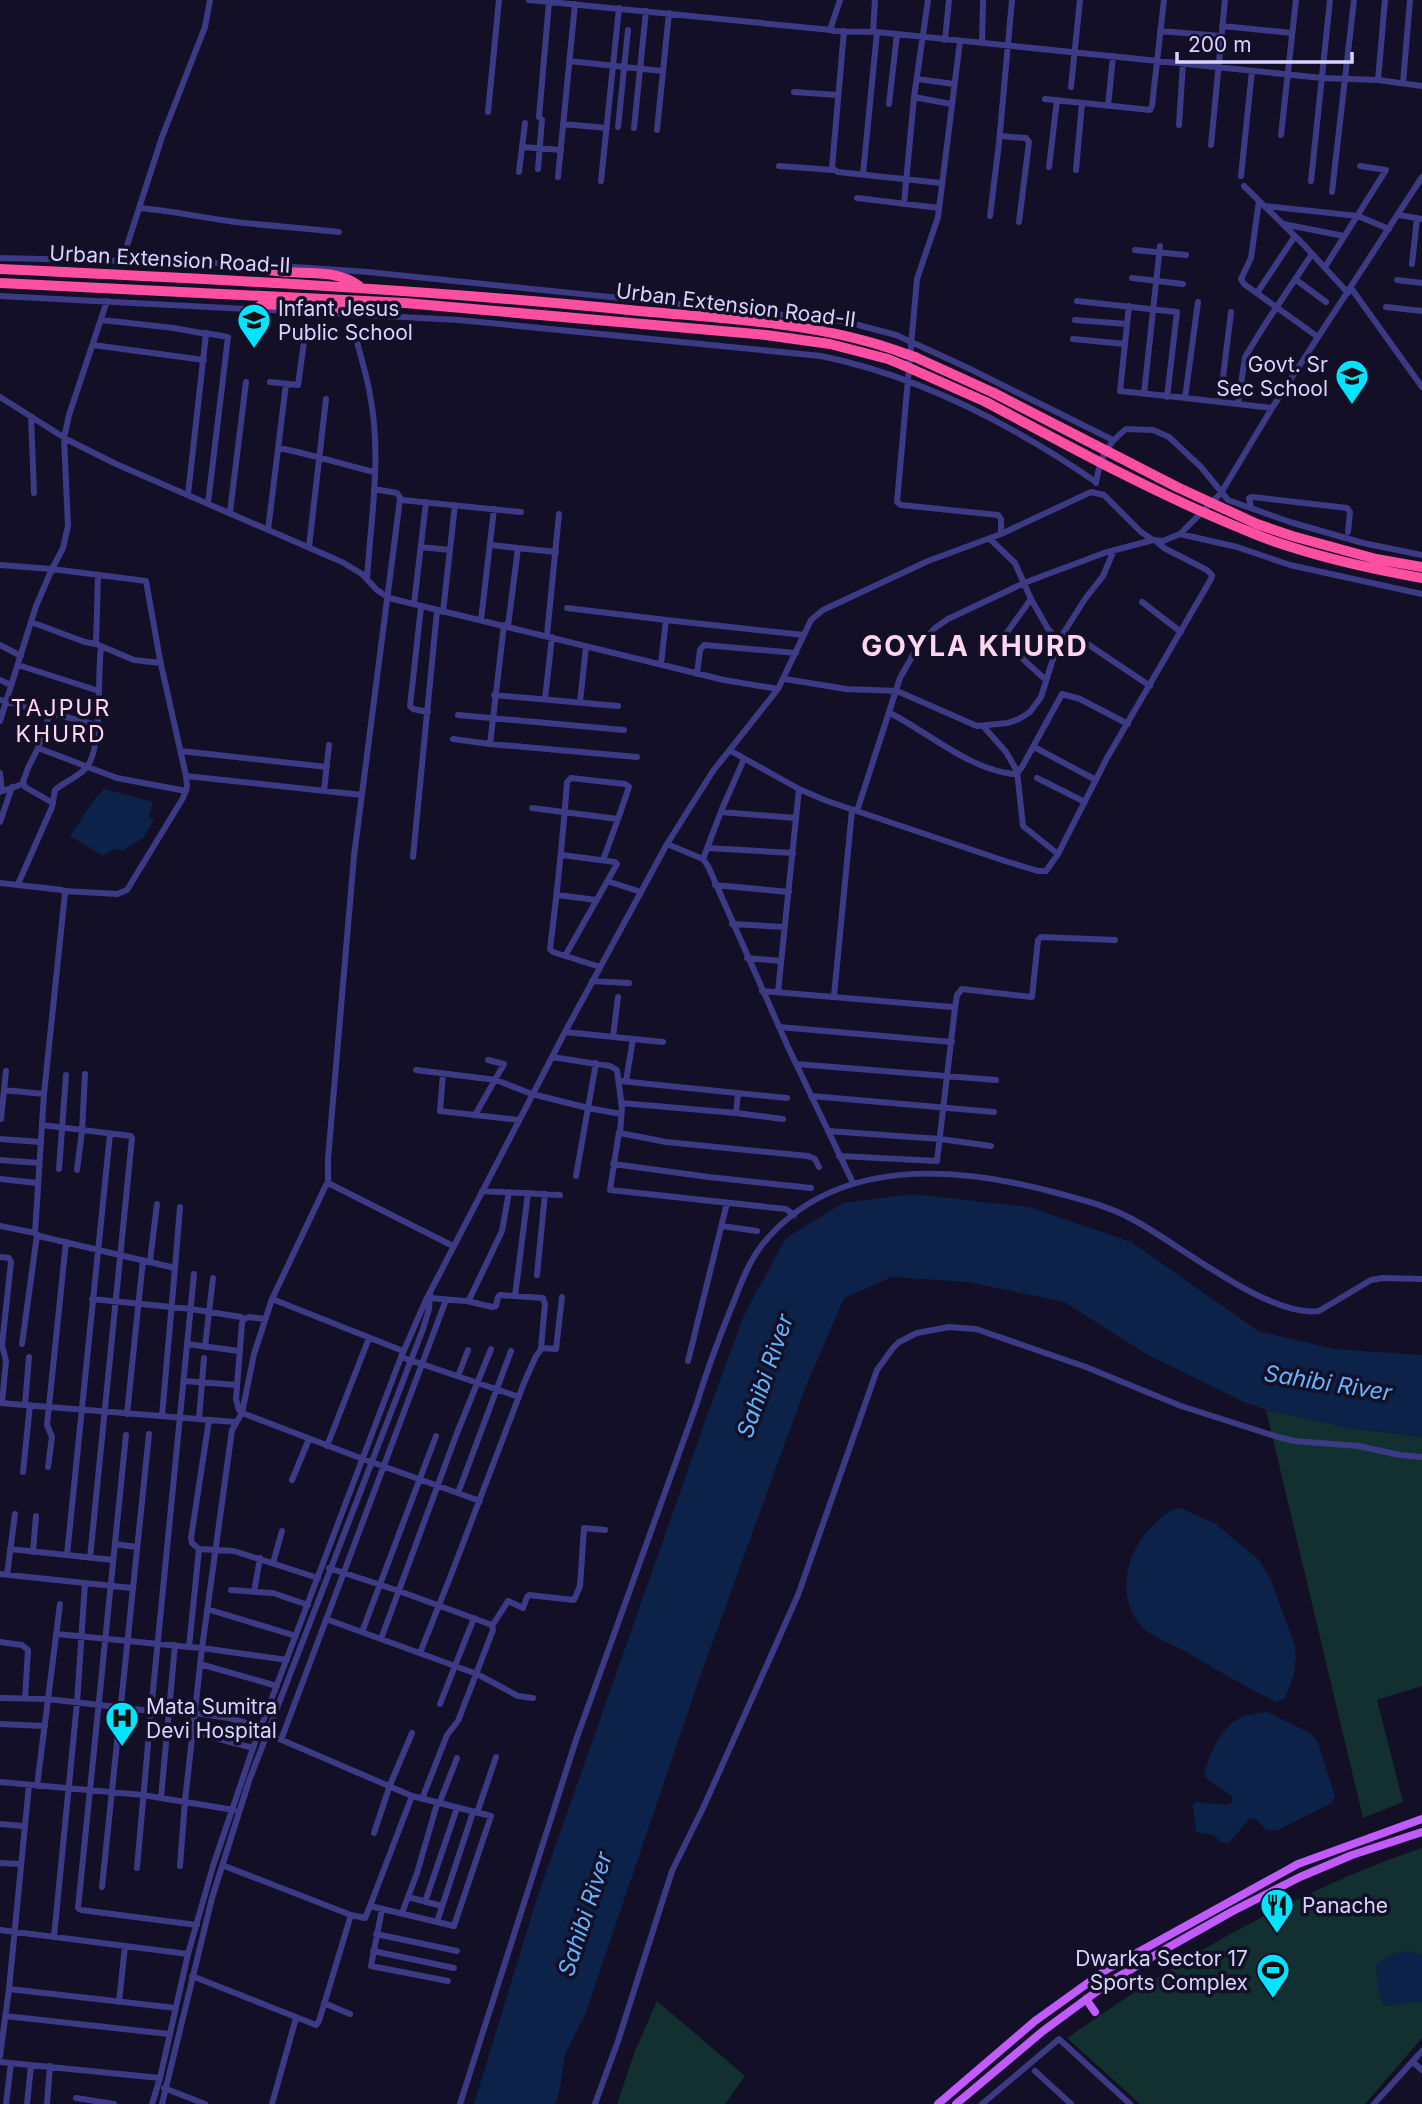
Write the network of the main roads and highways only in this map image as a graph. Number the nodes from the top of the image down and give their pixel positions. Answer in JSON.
{"nodes":[{"id":1,"x":252,"y":264,"type":"road end"},
{"id":2,"x":0,"y":270,"type":"edge"},
{"id":3,"x":0,"y":283,"type":"edge"},
{"id":4,"x":361,"y":288,"type":"junction"},
{"id":5,"x":376,"y":302,"type":"junction"},
{"id":6,"x":257,"y":309,"type":"road end"},
{"id":7,"x":1422,"y":567,"type":"edge"},
{"id":8,"x":1422,"y":578,"type":"edge"},
{"id":9,"x":1422,"y":1819,"type":"edge"},
{"id":10,"x":1422,"y":1832,"type":"edge"},
{"id":11,"x":1086,"y":1999,"type":"junction"},
{"id":12,"x":1095,"y":2012,"type":"dead end"},
{"id":13,"x":938,"y":2104,"type":"edge"},
{"id":14,"x":956,"y":2104,"type":"edge"}],
"edges":[{"from":1,"to":4,"type":"highway"},
{"from":2,"to":4,"type":"highway","name":"Urban Extension Road-II"},
{"from":3,"to":5,"type":"highway","name":"Urban Extension Road-II"},
{"from":4,"to":7,"type":"highway","name":"Urban Extension Road-II","bridge":true},
{"from":5,"to":6,"type":"highway"},
{"from":5,"to":8,"type":"highway","name":"Urban Extension Road-II","bridge":true},
{"from":9,"to":13,"type":"main road"},
{"from":10,"to":11,"type":"main road"},
{"from":11,"to":12,"type":"main road"},
{"from":11,"to":14,"type":"main road"}]}
